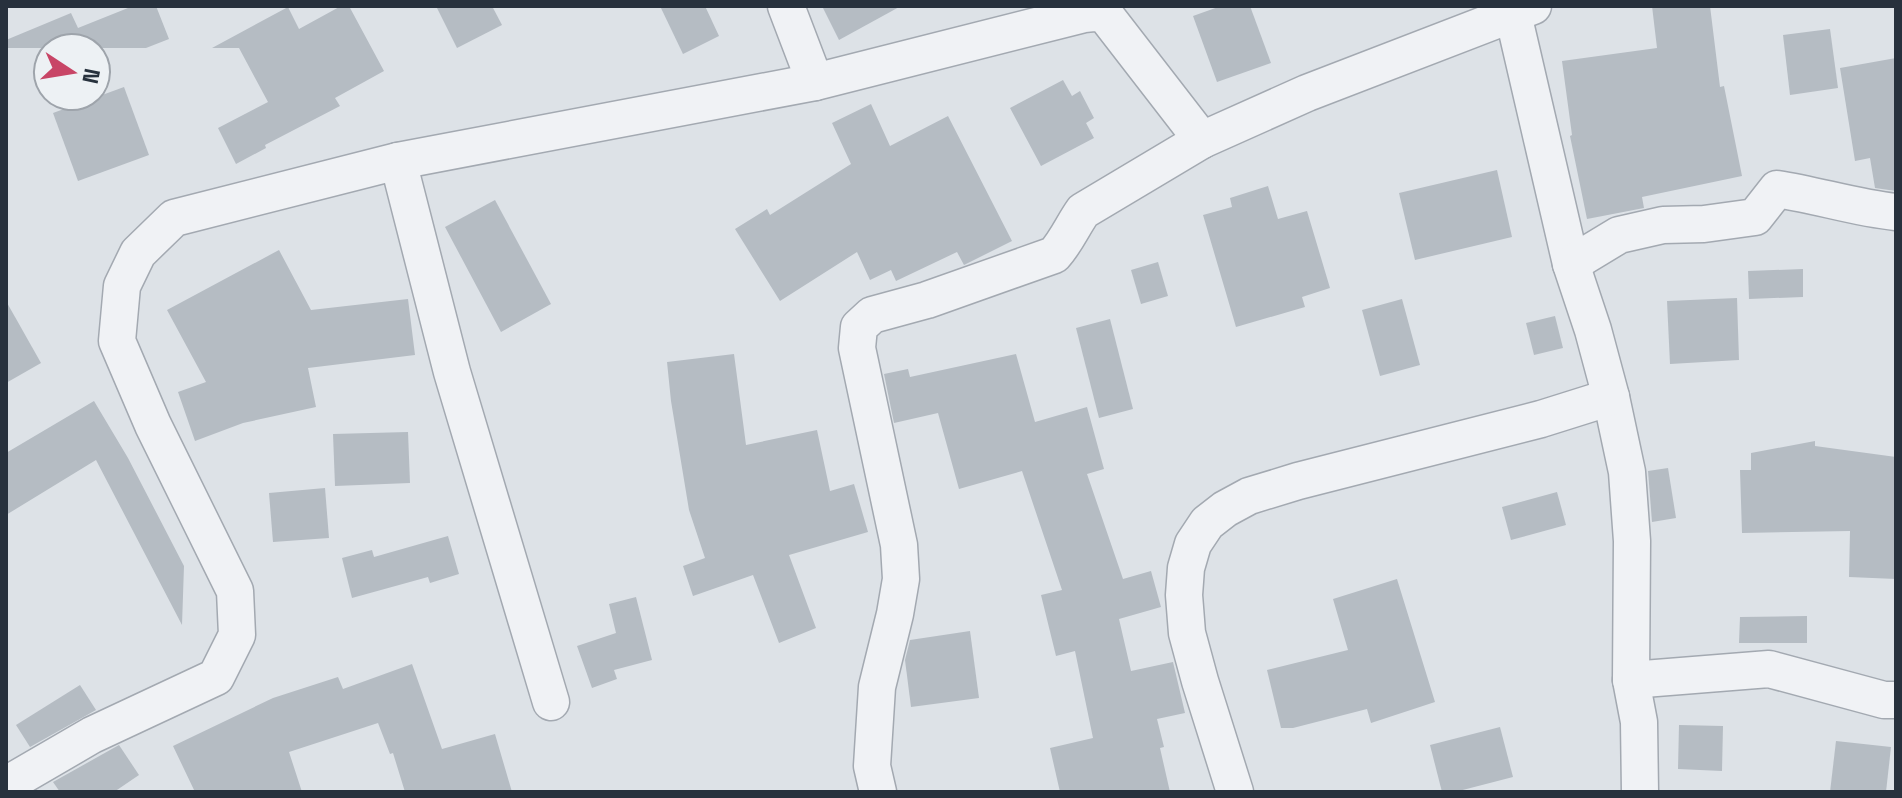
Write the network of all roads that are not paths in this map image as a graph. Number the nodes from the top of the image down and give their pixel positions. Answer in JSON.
{"nodes":[{"id":1,"x":786,"y":6,"type":"edge"},
{"id":2,"x":1523,"y":10,"type":"edge"},
{"id":3,"x":815,"y":82,"type":"junction"},
{"id":4,"x":1202,"y":140,"type":"junction"},
{"id":5,"x":398,"y":161,"type":"junction"},
{"id":6,"x":1896,"y":212,"type":"edge"},
{"id":7,"x":1571,"y":264,"type":"junction"},
{"id":8,"x":1611,"y":397,"type":"junction"},
{"id":9,"x":1631,"y":680,"type":"junction"},
{"id":10,"x":1896,"y":700,"type":"edge"},
{"id":11,"x":551,"y":702,"type":"dead end"},
{"id":12,"x":6,"y":785,"type":"edge"},
{"id":13,"x":878,"y":792,"type":"edge"},
{"id":14,"x":1235,"y":792,"type":"edge"},
{"id":15,"x":1640,"y":792,"type":"edge"}],
"edges":[{"from":1,"to":3,"type":"street"},
{"from":2,"to":4,"type":"street"},
{"from":2,"to":7,"type":"street"},
{"from":3,"to":4,"type":"street"},
{"from":3,"to":5,"type":"street"},
{"from":4,"to":13,"type":"street"},
{"from":5,"to":11,"type":"street"},
{"from":5,"to":12,"type":"street"},
{"from":6,"to":7,"type":"street"},
{"from":7,"to":8,"type":"street"},
{"from":8,"to":9,"type":"street"},
{"from":8,"to":14,"type":"street"},
{"from":9,"to":10,"type":"street"},
{"from":9,"to":15,"type":"street"}]}
